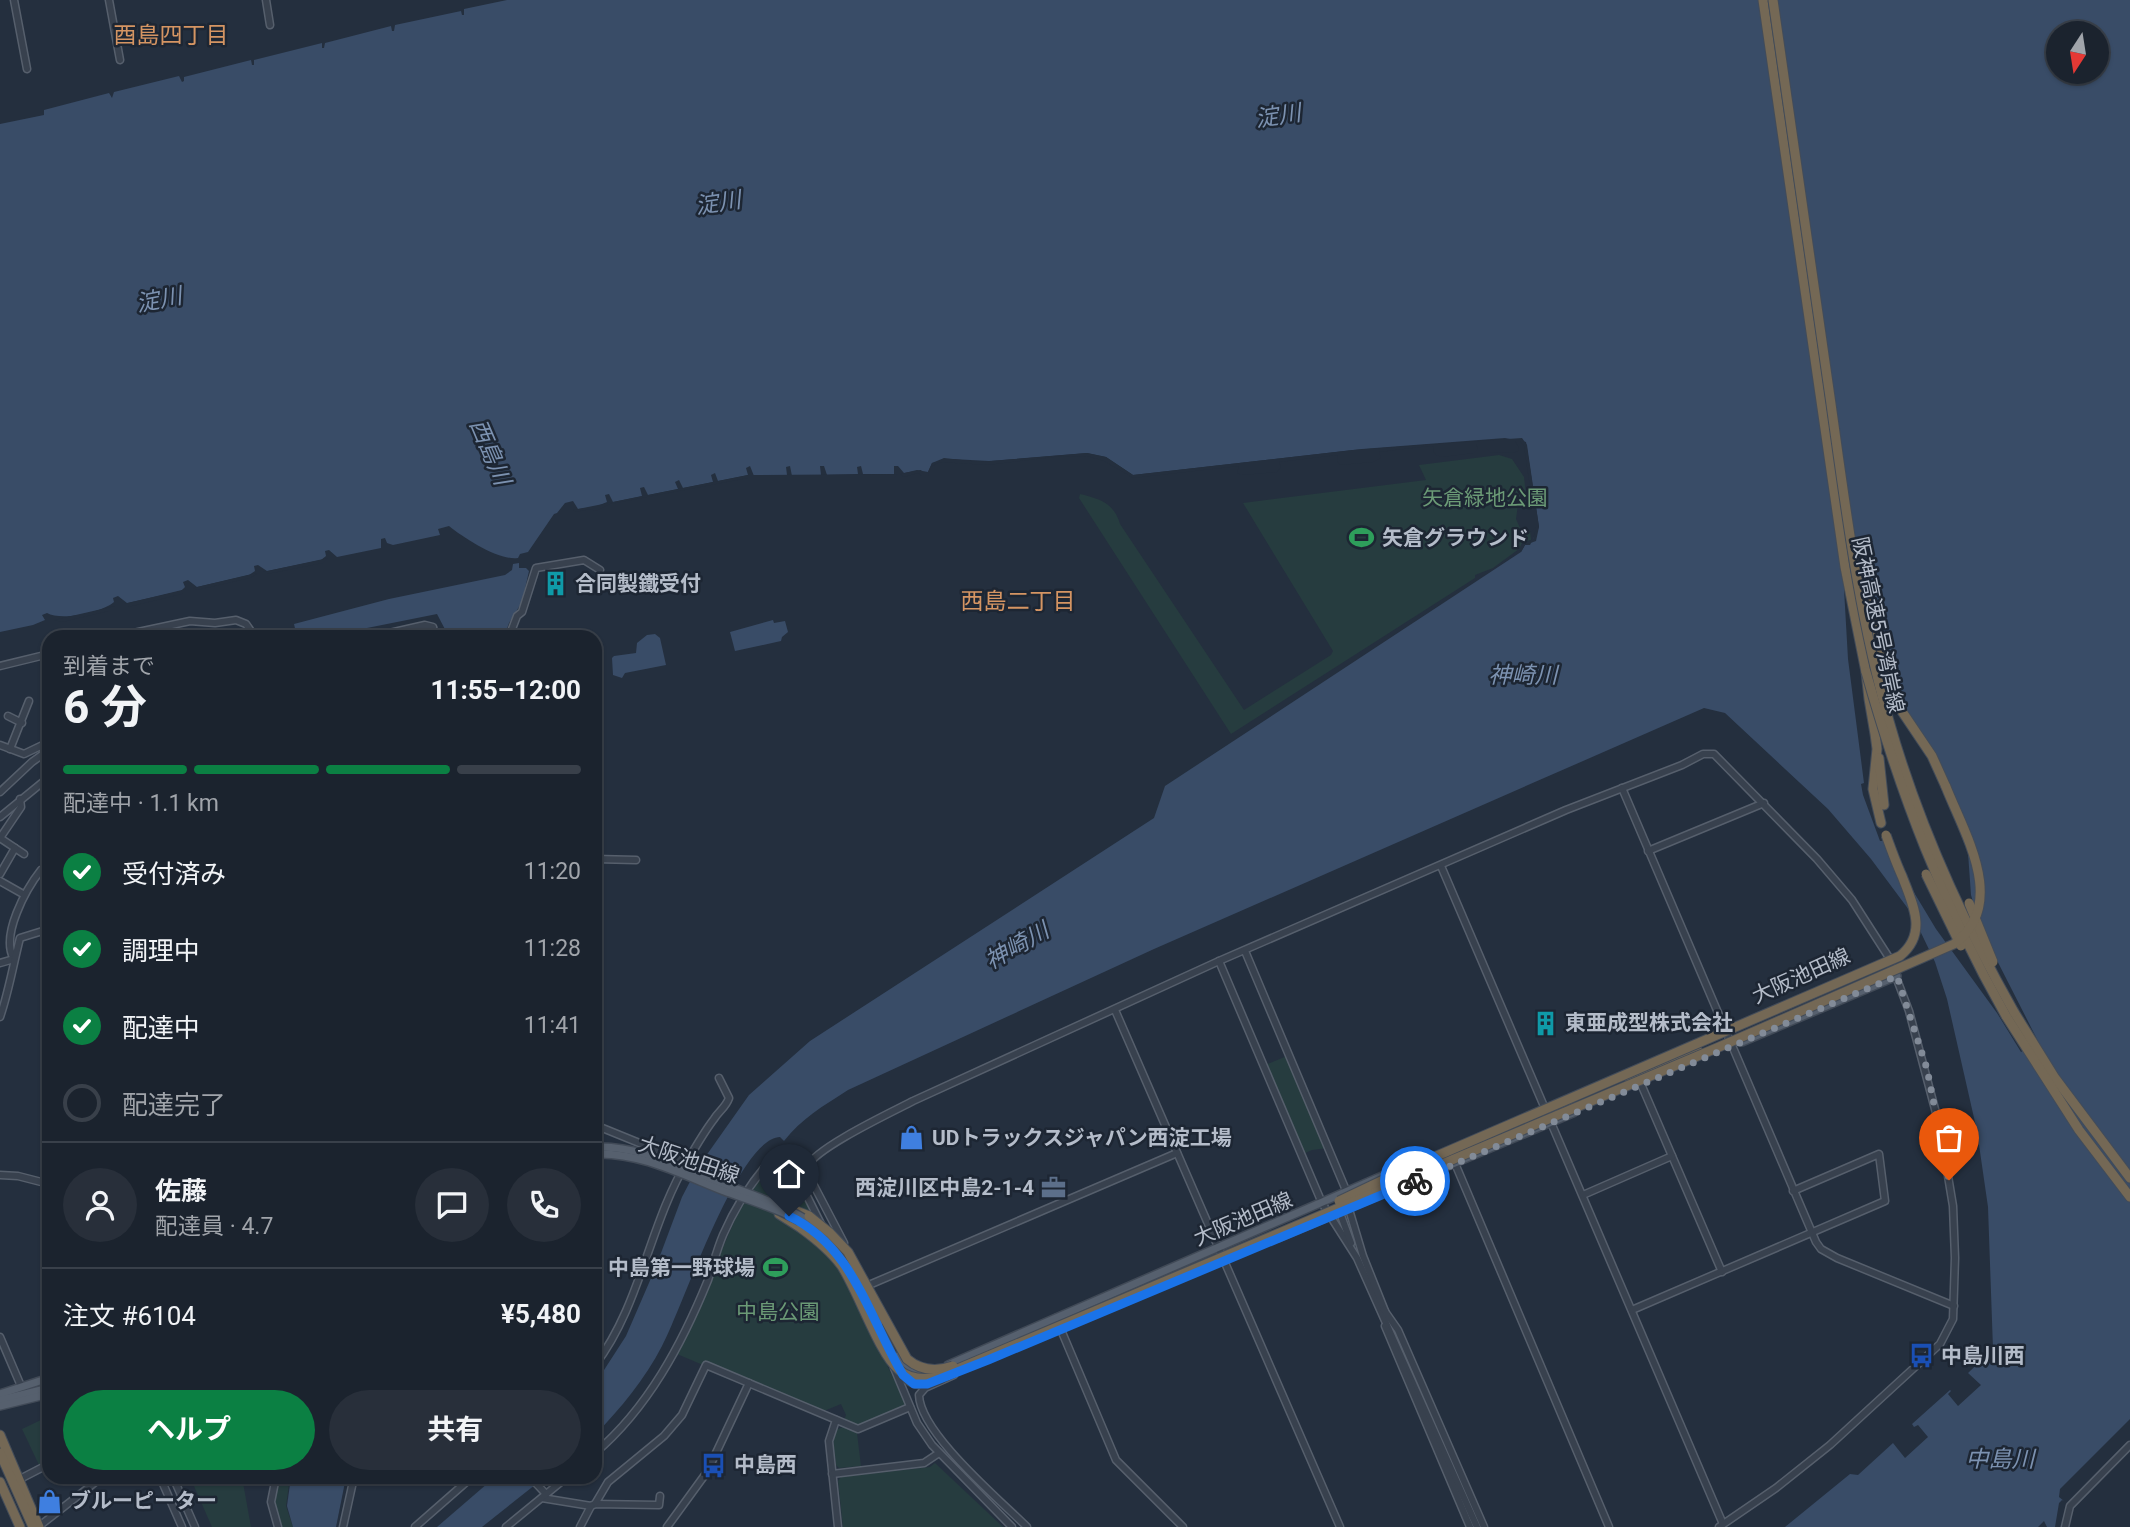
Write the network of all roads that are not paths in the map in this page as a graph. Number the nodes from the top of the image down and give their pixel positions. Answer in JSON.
{"nodes":[{"id":1,"x":14,"y":0,"type":"edge"},
{"id":2,"x":109,"y":0,"type":"edge"},
{"id":3,"x":266,"y":0,"type":"edge"},
{"id":4,"x":1763,"y":0,"type":"edge"},
{"id":5,"x":1773,"y":0,"type":"edge"},
{"id":6,"x":270,"y":25,"type":"dead end"},
{"id":7,"x":120,"y":60,"type":"dead end"},
{"id":8,"x":27,"y":69,"type":"dead end"},
{"id":9,"x":1852,"y":549,"type":"junction"},
{"id":10,"x":600,"y":570,"type":"dead end"},
{"id":11,"x":148,"y":630,"type":"edge"},
{"id":12,"x":250,"y":630,"type":"edge"},
{"id":13,"x":403,"y":630,"type":"edge"},
{"id":14,"x":434,"y":630,"type":"edge"},
{"id":15,"x":512,"y":630,"type":"edge"},
{"id":16,"x":42,"y":656,"type":"edge"},
{"id":17,"x":0,"y":666,"type":"edge"},
{"id":18,"x":1866,"y":672,"type":"junction"},
{"id":19,"x":1889,"y":686,"type":"junction"},
{"id":20,"x":29,"y":701,"type":"dead end"},
{"id":21,"x":8,"y":716,"type":"dead end"},
{"id":22,"x":22,"y":723,"type":"junction"},
{"id":23,"x":1901,"y":726,"type":"dead end"},
{"id":24,"x":42,"y":745,"type":"edge"},
{"id":25,"x":5,"y":747,"type":"edge"},
{"id":26,"x":1877,"y":749,"type":"junction"},
{"id":27,"x":42,"y":755,"type":"edge"},
{"id":28,"x":32,"y":762,"type":"junction"},
{"id":29,"x":42,"y":782,"type":"edge"},
{"id":30,"x":1622,"y":788,"type":"junction"},
{"id":31,"x":0,"y":792,"type":"edge"},
{"id":32,"x":20,"y":799,"type":"junction"},
{"id":33,"x":1764,"y":803,"type":"junction"},
{"id":34,"x":1884,"y":805,"type":"dead end"},
{"id":35,"x":0,"y":817,"type":"edge"},
{"id":36,"x":1881,"y":823,"type":"dead end"},
{"id":37,"x":1886,"y":835,"type":"dead end"},
{"id":38,"x":0,"y":838,"type":"edge"},
{"id":39,"x":15,"y":848,"type":"junction"},
{"id":40,"x":1648,"y":851,"type":"junction"},
{"id":41,"x":24,"y":854,"type":"dead end"},
{"id":42,"x":602,"y":859,"type":"edge"},
{"id":43,"x":636,"y":860,"type":"dead end"},
{"id":44,"x":1441,"y":866,"type":"junction"},
{"id":45,"x":41,"y":870,"type":"dead end"},
{"id":46,"x":0,"y":874,"type":"edge"},
{"id":47,"x":1926,"y":874,"type":"dead end"},
{"id":48,"x":0,"y":881,"type":"edge"},
{"id":49,"x":23,"y":894,"type":"junction"},
{"id":50,"x":1969,"y":903,"type":"dead end"},
{"id":51,"x":42,"y":931,"type":"edge"},
{"id":52,"x":1245,"y":951,"type":"junction"},
{"id":53,"x":1888,"y":956,"type":"junction"},
{"id":54,"x":14,"y":959,"type":"junction"},
{"id":55,"x":1219,"y":961,"type":"junction"},
{"id":56,"x":0,"y":962,"type":"edge"},
{"id":57,"x":1897,"y":976,"type":"junction"},
{"id":58,"x":1992,"y":990,"type":"junction"},
{"id":59,"x":1115,"y":1010,"type":"junction"},
{"id":60,"x":2014,"y":1012,"type":"junction"},
{"id":61,"x":0,"y":1017,"type":"edge"},
{"id":62,"x":1769,"y":1025,"type":"junction"},
{"id":63,"x":1724,"y":1029,"type":"junction"},
{"id":64,"x":1732,"y":1046,"type":"junction"},
{"id":65,"x":719,"y":1078,"type":"dead end"},
{"id":66,"x":1641,"y":1084,"type":"junction"},
{"id":67,"x":1586,"y":1096,"type":"junction"},
{"id":68,"x":1548,"y":1114,"type":"junction"},
{"id":69,"x":602,"y":1128,"type":"edge"},
{"id":70,"x":602,"y":1147,"type":"edge"},
{"id":71,"x":1448,"y":1147,"type":"junction"},
{"id":72,"x":1177,"y":1153,"type":"junction"},
{"id":73,"x":602,"y":1155,"type":"edge"},
{"id":74,"x":1672,"y":1156,"type":"junction"},
{"id":75,"x":686,"y":1162,"type":"junction"},
{"id":76,"x":1455,"y":1164,"type":"junction"},
{"id":77,"x":0,"y":1175,"type":"edge"},
{"id":78,"x":2130,"y":1178,"type":"edge"},
{"id":79,"x":42,"y":1182,"type":"edge"},
{"id":80,"x":1357,"y":1186,"type":"junction"},
{"id":81,"x":1348,"y":1191,"type":"junction"},
{"id":82,"x":1793,"y":1191,"type":"junction"},
{"id":83,"x":1583,"y":1195,"type":"junction"},
{"id":84,"x":2130,"y":1197,"type":"edge"},
{"id":85,"x":760,"y":1201,"type":"junction"},
{"id":86,"x":1322,"y":1203,"type":"junction"},
{"id":87,"x":1348,"y":1210,"type":"junction"},
{"id":88,"x":1340,"y":1213,"type":"junction"},
{"id":89,"x":1331,"y":1217,"type":"junction"},
{"id":90,"x":1811,"y":1233,"type":"junction"},
{"id":91,"x":1217,"y":1249,"type":"junction"},
{"id":92,"x":1357,"y":1258,"type":"junction"},
{"id":93,"x":1224,"y":1260,"type":"junction"},
{"id":94,"x":1722,"y":1272,"type":"junction"},
{"id":95,"x":869,"y":1285,"type":"junction"},
{"id":96,"x":1954,"y":1306,"type":"junction"},
{"id":97,"x":1382,"y":1310,"type":"junction"},
{"id":98,"x":1632,"y":1310,"type":"junction"},
{"id":99,"x":1056,"y":1318,"type":"junction"},
{"id":100,"x":878,"y":1322,"type":"junction"},
{"id":101,"x":1061,"y":1329,"type":"junction"},
{"id":102,"x":0,"y":1337,"type":"edge"},
{"id":103,"x":602,"y":1354,"type":"edge"},
{"id":104,"x":988,"y":1360,"type":"junction"},
{"id":105,"x":919,"y":1374,"type":"junction"},
{"id":106,"x":42,"y":1382,"type":"edge"},
{"id":107,"x":42,"y":1382,"type":"edge"},
{"id":108,"x":749,"y":1382,"type":"junction"},
{"id":109,"x":21,"y":1386,"type":"junction"},
{"id":110,"x":42,"y":1390,"type":"edge"},
{"id":111,"x":0,"y":1394,"type":"edge"},
{"id":112,"x":42,"y":1396,"type":"edge"},
{"id":113,"x":0,"y":1400,"type":"edge"},
{"id":114,"x":0,"y":1406,"type":"edge"},
{"id":115,"x":910,"y":1407,"type":"junction"},
{"id":116,"x":836,"y":1420,"type":"junction"},
{"id":117,"x":0,"y":1435,"type":"edge"},
{"id":118,"x":602,"y":1445,"type":"edge"},
{"id":119,"x":2130,"y":1445,"type":"edge"},
{"id":120,"x":0,"y":1452,"type":"edge"},
{"id":121,"x":939,"y":1453,"type":"junction"},
{"id":122,"x":0,"y":1467,"type":"edge"},
{"id":123,"x":42,"y":1468,"type":"edge"},
{"id":124,"x":832,"y":1474,"type":"junction"},
{"id":125,"x":20,"y":1479,"type":"junction"},
{"id":126,"x":95,"y":1484,"type":"edge"},
{"id":127,"x":163,"y":1484,"type":"edge"},
{"id":128,"x":176,"y":1484,"type":"edge"},
{"id":129,"x":275,"y":1484,"type":"edge"},
{"id":130,"x":352,"y":1484,"type":"edge"},
{"id":131,"x":464,"y":1484,"type":"edge"},
{"id":132,"x":536,"y":1484,"type":"edge"},
{"id":133,"x":558,"y":1484,"type":"edge"},
{"id":134,"x":1,"y":1487,"type":"edge"},
{"id":135,"x":544,"y":1494,"type":"junction"},
{"id":136,"x":660,"y":1496,"type":"dead end"},
{"id":137,"x":593,"y":1505,"type":"junction"},
{"id":138,"x":1721,"y":1526,"type":"edge"},
{"id":139,"x":20,"y":1527,"type":"edge"},
{"id":140,"x":26,"y":1527,"type":"edge"},
{"id":141,"x":33,"y":1527,"type":"edge"},
{"id":142,"x":39,"y":1527,"type":"edge"},
{"id":143,"x":182,"y":1527,"type":"edge"},
{"id":144,"x":195,"y":1527,"type":"edge"},
{"id":145,"x":278,"y":1527,"type":"edge"},
{"id":146,"x":343,"y":1527,"type":"edge"},
{"id":147,"x":415,"y":1527,"type":"edge"},
{"id":148,"x":506,"y":1527,"type":"edge"},
{"id":149,"x":580,"y":1527,"type":"edge"},
{"id":150,"x":667,"y":1527,"type":"edge"},
{"id":151,"x":838,"y":1527,"type":"edge"},
{"id":152,"x":1012,"y":1527,"type":"edge"},
{"id":153,"x":1027,"y":1527,"type":"edge"},
{"id":154,"x":1183,"y":1527,"type":"edge"},
{"id":155,"x":1340,"y":1527,"type":"edge"},
{"id":156,"x":1470,"y":1527,"type":"edge"},
{"id":157,"x":1477,"y":1527,"type":"edge"},
{"id":158,"x":1484,"y":1527,"type":"edge"},
{"id":159,"x":1609,"y":1527,"type":"edge"},
{"id":160,"x":2064,"y":1527,"type":"edge"}],
"edges":[{"from":1,"to":8,"type":"street"},
{"from":2,"to":7,"type":"street"},
{"from":3,"to":6,"type":"street"},
{"from":4,"to":18,"type":"highway","name":"阪神高速5号湾岸線"},
{"from":5,"to":9,"type":"highway","name":"阪神高速5号湾岸線","bridge":true},
{"from":9,"to":19,"type":"highway","bridge":true},
{"from":9,"to":60,"type":"highway","name":"阪神高速5号湾岸線","bridge":true},
{"from":10,"to":15,"type":"street"},
{"from":11,"to":12,"type":"street"},
{"from":13,"to":14,"type":"street"},
{"from":16,"to":17,"type":"street"},
{"from":18,"to":26,"type":"highway","bridge":true},
{"from":18,"to":58,"type":"highway","name":"阪神高速5号湾岸線","bridge":true},
{"from":19,"to":23,"type":"highway"},
{"from":19,"to":62,"type":"highway","bridge":true},
{"from":20,"to":22,"type":"street"},
{"from":21,"to":22,"type":"street"},
{"from":22,"to":25,"type":"street"},
{"from":24,"to":25,"type":"street"},
{"from":25,"to":28,"type":"street"},
{"from":26,"to":34,"type":"highway"},
{"from":26,"to":36,"type":"highway"},
{"from":27,"to":28,"type":"street"},
{"from":28,"to":31,"type":"street"},
{"from":29,"to":32,"type":"street"},
{"from":30,"to":33,"type":"street"},
{"from":30,"to":40,"type":"street"},
{"from":30,"to":44,"type":"street"},
{"from":32,"to":35,"type":"street"},
{"from":32,"to":38,"type":"street"},
{"from":33,"to":40,"type":"street"},
{"from":33,"to":53,"type":"street"},
{"from":37,"to":67,"type":"highway","bridge":true},
{"from":38,"to":39,"type":"street"},
{"from":39,"to":41,"type":"street"},
{"from":39,"to":46,"type":"street"},
{"from":40,"to":63,"type":"street"},
{"from":42,"to":43,"type":"street"},
{"from":44,"to":52,"type":"street"},
{"from":44,"to":68,"type":"street"},
{"from":45,"to":49,"type":"street"},
{"from":47,"to":58,"type":"highway","bridge":true},
{"from":48,"to":49,"type":"street"},
{"from":49,"to":54,"type":"street"},
{"from":50,"to":60,"type":"highway","bridge":true},
{"from":51,"to":54,"type":"street"},
{"from":52,"to":55,"type":"street"},
{"from":52,"to":81,"type":"street"},
{"from":53,"to":57,"type":"street"},
{"from":53,"to":63,"type":"main road","name":"大阪池田線"},
{"from":54,"to":56,"type":"street"},
{"from":54,"to":61,"type":"street"},
{"from":55,"to":59,"type":"street"},
{"from":55,"to":86,"type":"street"},
{"from":57,"to":64,"type":"main road","name":"大阪池田線"},
{"from":57,"to":96,"type":"street"},
{"from":58,"to":84,"type":"highway","name":"阪神高速5号湾岸線","bridge":true},
{"from":59,"to":72,"type":"street"},
{"from":59,"to":95,"type":"street"},
{"from":60,"to":78,"type":"highway","name":"阪神高速5号湾岸線"},
{"from":62,"to":67,"type":"highway","bridge":true},
{"from":62,"to":85,"type":"highway","bridge":true},
{"from":63,"to":64,"type":"street"},
{"from":63,"to":68,"type":"main road","name":"大阪池田線"},
{"from":64,"to":66,"type":"main road","name":"大阪池田線"},
{"from":64,"to":82,"type":"street"},
{"from":65,"to":75,"type":"street"},
{"from":66,"to":68,"type":"main road","name":"大阪池田線"},
{"from":66,"to":74,"type":"street"},
{"from":67,"to":68,"type":"highway"},
{"from":67,"to":80,"type":"highway","bridge":true},
{"from":67,"to":85,"type":"highway","bridge":true},
{"from":68,"to":71,"type":"main road","name":"大阪池田線"},
{"from":68,"to":76,"type":"main road","name":"大阪池田線"},
{"from":68,"to":83,"type":"street"},
{"from":69,"to":75,"type":"street"},
{"from":70,"to":85,"type":"main road","name":"大阪池田線","bridge":true},
{"from":71,"to":76,"type":"street"},
{"from":71,"to":80,"type":"main road","name":"大阪池田線"},
{"from":72,"to":91,"type":"street"},
{"from":72,"to":95,"type":"street"},
{"from":73,"to":85,"type":"main road","name":"大阪池田線","bridge":true},
{"from":74,"to":83,"type":"street"},
{"from":74,"to":94,"type":"street"},
{"from":75,"to":103,"type":"street"},
{"from":76,"to":87,"type":"main road","name":"大阪池田線"},
{"from":76,"to":159,"type":"street"},
{"from":77,"to":79,"type":"street"},
{"from":80,"to":81,"type":"main road","name":"大阪池田線"},
{"from":81,"to":86,"type":"main road","name":"大阪池田線"},
{"from":81,"to":87,"type":"street"},
{"from":81,"to":88,"type":"street"},
{"from":82,"to":90,"type":"street"},
{"from":82,"to":90,"type":"street"},
{"from":83,"to":98,"type":"street"},
{"from":85,"to":100,"type":"main road","name":"大阪池田線","bridge":true},
{"from":86,"to":89,"type":"street"},
{"from":86,"to":91,"type":"main road","name":"大阪池田線"},
{"from":87,"to":88,"type":"main road","name":"大阪池田線"},
{"from":87,"to":97,"type":"street"},
{"from":88,"to":89,"type":"main road","name":"大阪池田線"},
{"from":88,"to":92,"type":"street"},
{"from":89,"to":92,"type":"street"},
{"from":89,"to":93,"type":"main road","name":"大阪池田線"},
{"from":90,"to":94,"type":"street"},
{"from":90,"to":96,"type":"street"},
{"from":91,"to":93,"type":"street"},
{"from":91,"to":99,"type":"main road","name":"大阪池田線"},
{"from":92,"to":97,"type":"street"},
{"from":93,"to":101,"type":"main road","name":"大阪池田線"},
{"from":93,"to":155,"type":"street"},
{"from":94,"to":98,"type":"street"},
{"from":95,"to":105,"type":"street"},
{"from":96,"to":138,"type":"street"},
{"from":97,"to":156,"type":"street"},
{"from":97,"to":157,"type":"street"},
{"from":97,"to":158,"type":"street"},
{"from":98,"to":138,"type":"street"},
{"from":99,"to":101,"type":"street"},
{"from":99,"to":105,"type":"main road","name":"大阪池田線"},
{"from":100,"to":104,"type":"main road","name":"大阪池田線"},
{"from":100,"to":105,"type":"main road","name":"大阪池田線"},
{"from":101,"to":104,"type":"main road","name":"大阪池田線"},
{"from":101,"to":154,"type":"street"},
{"from":102,"to":109,"type":"street"},
{"from":104,"to":153,"type":"street"},
{"from":106,"to":109,"type":"main road"},
{"from":107,"to":111,"type":"main road"},
{"from":108,"to":116,"type":"street"},
{"from":108,"to":137,"type":"street"},
{"from":108,"to":150,"type":"street"},
{"from":109,"to":111,"type":"main road"},
{"from":110,"to":113,"type":"main road"},
{"from":112,"to":114,"type":"main road"},
{"from":115,"to":116,"type":"street"},
{"from":115,"to":118,"type":"street"},
{"from":115,"to":121,"type":"street"},
{"from":116,"to":124,"type":"street"},
{"from":117,"to":125,"type":"highway"},
{"from":119,"to":160,"type":"street"},
{"from":120,"to":141,"type":"highway"},
{"from":121,"to":124,"type":"street"},
{"from":121,"to":152,"type":"street"},
{"from":122,"to":140,"type":"highway"},
{"from":123,"to":125,"type":"street"},
{"from":124,"to":151,"type":"street"},
{"from":125,"to":142,"type":"highway"},
{"from":126,"to":142,"type":"street"},
{"from":127,"to":143,"type":"street"},
{"from":128,"to":144,"type":"street"},
{"from":129,"to":145,"type":"street"},
{"from":130,"to":146,"type":"street"},
{"from":131,"to":147,"type":"street"},
{"from":132,"to":135,"type":"street"},
{"from":133,"to":135,"type":"street"},
{"from":134,"to":139,"type":"highway"},
{"from":135,"to":137,"type":"street"},
{"from":135,"to":148,"type":"street"},
{"from":136,"to":137,"type":"street"},
{"from":137,"to":149,"type":"street"}]}
